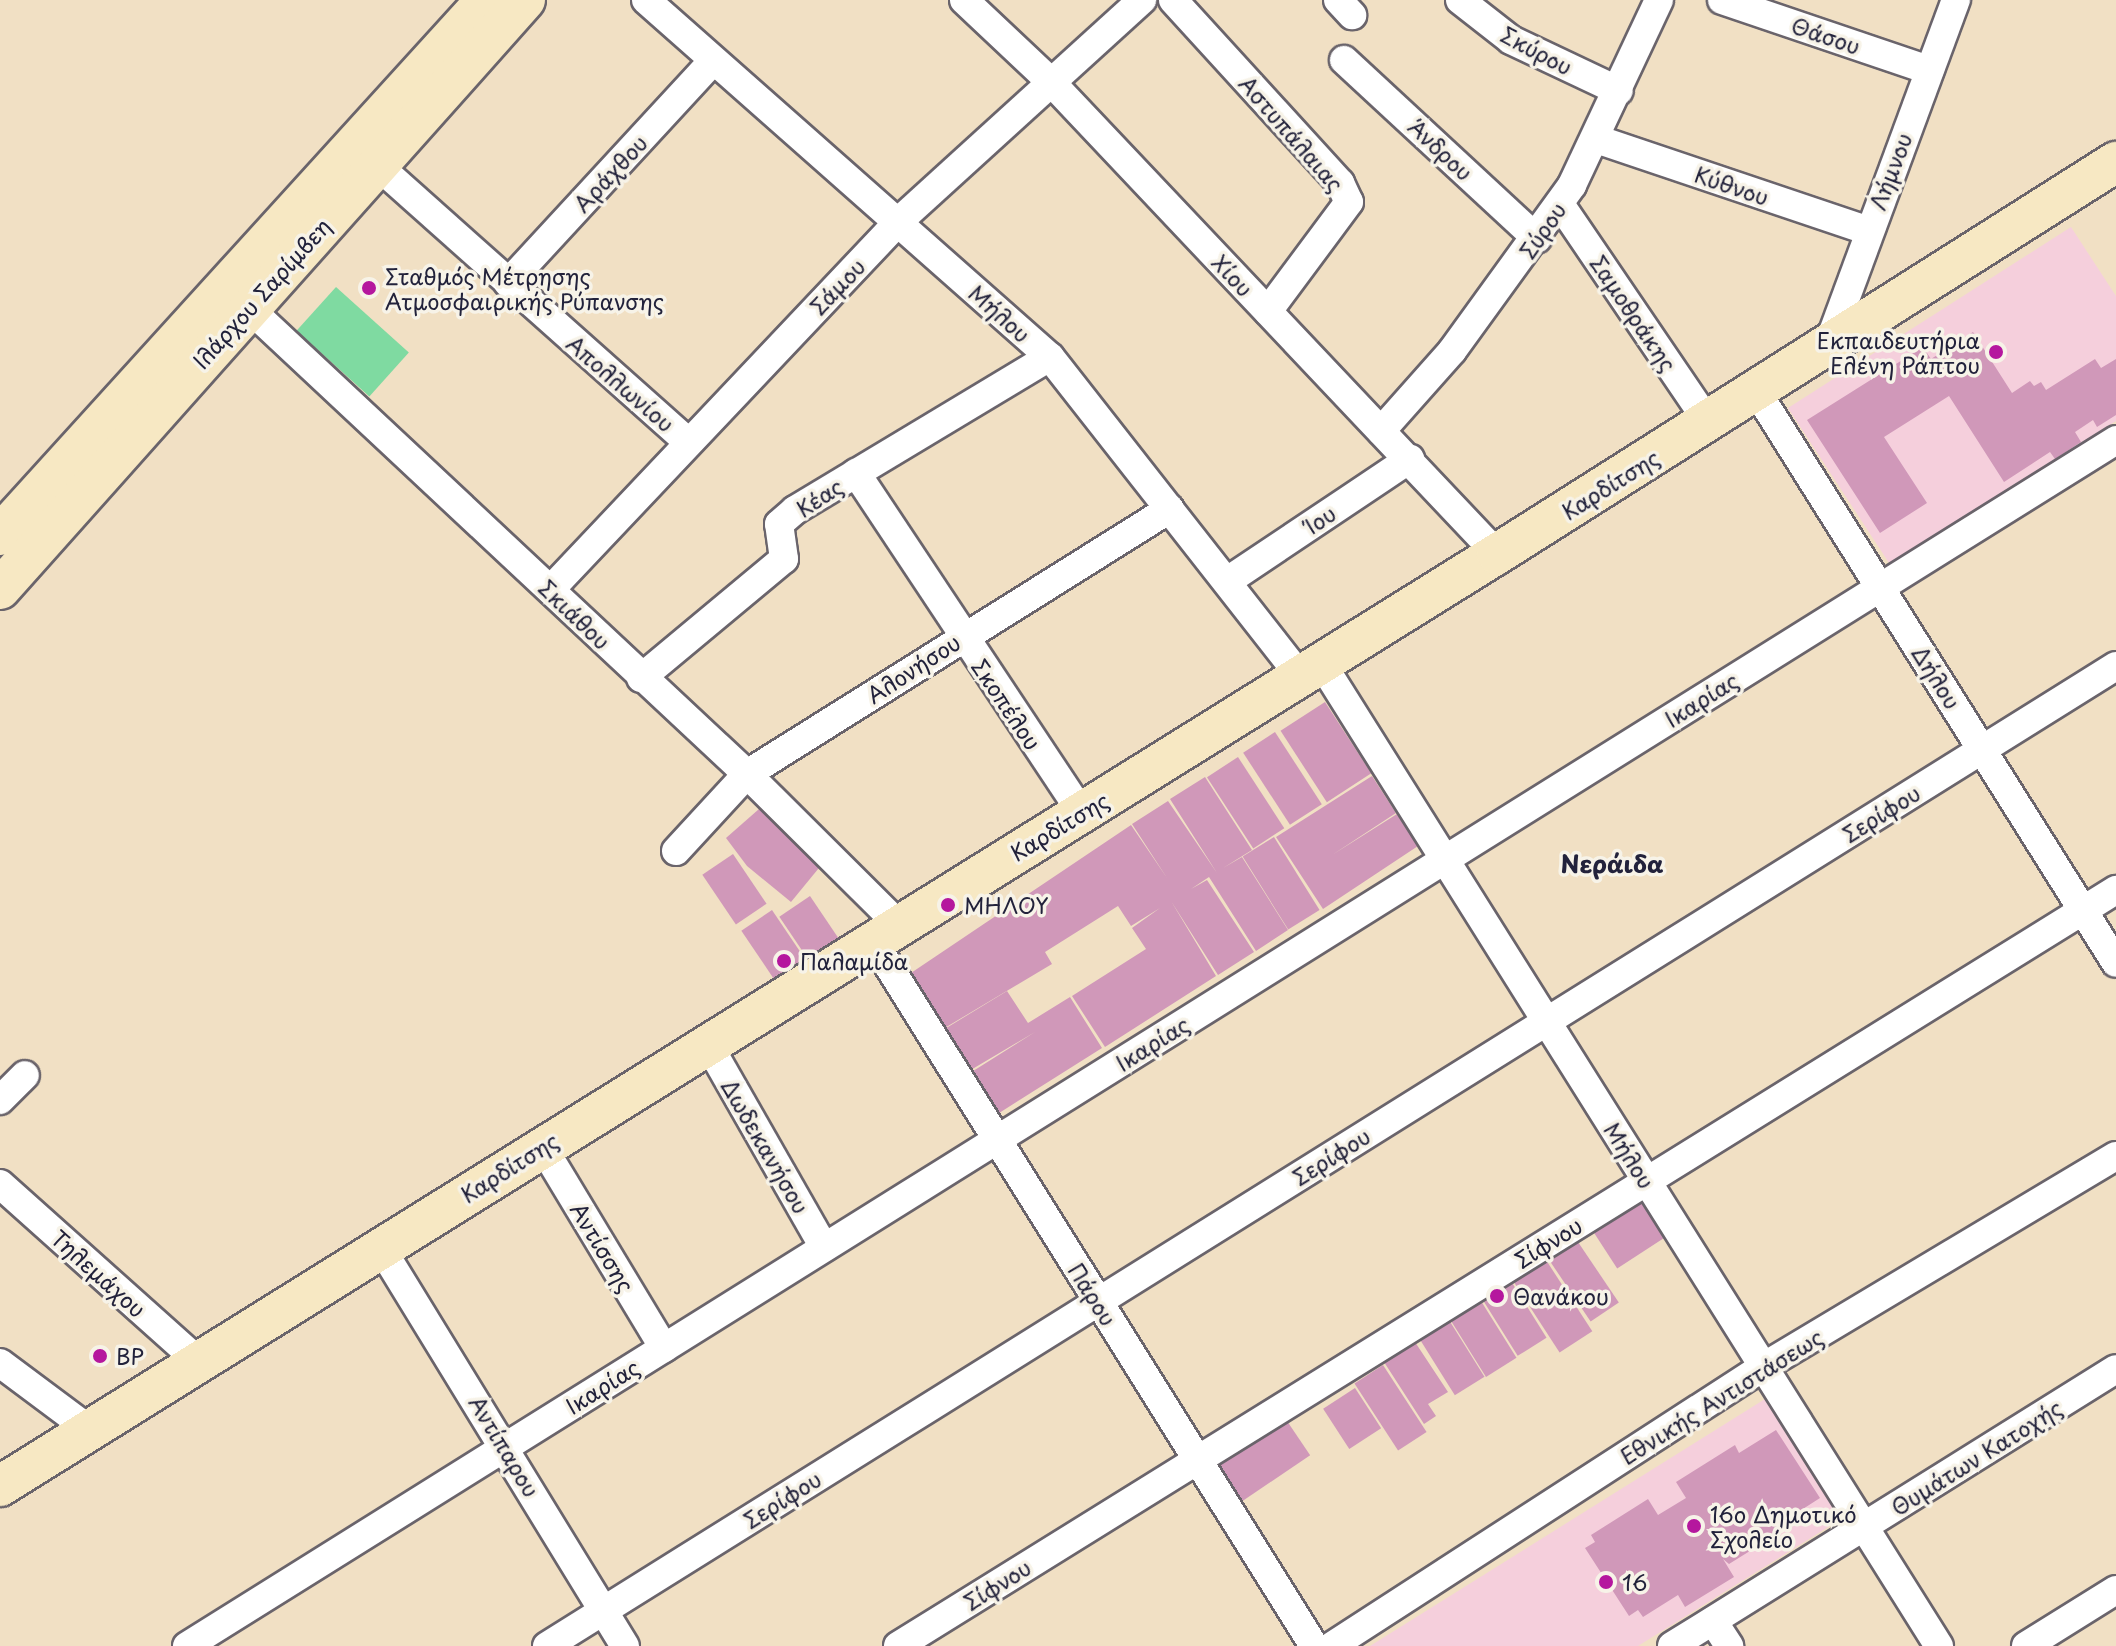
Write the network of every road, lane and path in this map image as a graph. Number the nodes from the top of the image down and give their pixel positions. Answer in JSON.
{"nodes":[{"id":1,"x":486,"y":0,"type":"edge"},
{"id":2,"x":525,"y":0,"type":"edge"},
{"id":3,"x":646,"y":0,"type":"edge"},
{"id":4,"x":964,"y":0,"type":"edge"},
{"id":5,"x":1142,"y":0,"type":"edge"},
{"id":6,"x":1173,"y":0,"type":"edge"},
{"id":7,"x":1460,"y":0,"type":"edge"},
{"id":8,"x":1659,"y":0,"type":"edge"},
{"id":9,"x":1722,"y":0,"type":"edge"},
{"id":10,"x":1956,"y":0,"type":"edge"},
{"id":11,"x":1344,"y":60,"type":"dead end"},
{"id":12,"x":712,"y":62,"type":"junction"},
{"id":13,"x":1929,"y":70,"type":"junction"},
{"id":14,"x":1051,"y":82,"type":"junction"},
{"id":15,"x":1619,"y":91,"type":"junction"},
{"id":16,"x":1596,"y":139,"type":"junction"},
{"id":17,"x":2116,"y":162,"type":"edge"},
{"id":18,"x":376,"y":164,"type":"junction"},
{"id":19,"x":1560,"y":204,"type":"junction"},
{"id":20,"x":898,"y":222,"type":"junction"},
{"id":21,"x":1867,"y":230,"type":"junction"},
{"id":22,"x":1537,"y":239,"type":"junction"},
{"id":23,"x":508,"y":283,"type":"junction"},
{"id":24,"x":236,"y":297,"type":"junction"},
{"id":25,"x":1268,"y":311,"type":"junction"},
{"id":26,"x":1829,"y":343,"type":"junction"},
{"id":27,"x":1050,"y":357,"type":"junction"},
{"id":28,"x":1757,"y":392,"type":"junction"},
{"id":29,"x":1708,"y":422,"type":"junction"},
{"id":30,"x":1381,"y":431,"type":"junction"},
{"id":31,"x":2116,"y":440,"type":"edge"},
{"id":32,"x":688,"y":442,"type":"junction"},
{"id":33,"x":1410,"y":459,"type":"junction"},
{"id":34,"x":856,"y":473,"type":"junction"},
{"id":35,"x":1170,"y":509,"type":"junction"},
{"id":36,"x":0,"y":535,"type":"edge"},
{"id":37,"x":1497,"y":554,"type":"junction"},
{"id":38,"x":1229,"y":580,"type":"junction"},
{"id":39,"x":1880,"y":587,"type":"junction"},
{"id":40,"x":0,"y":589,"type":"edge"},
{"id":41,"x":551,"y":589,"type":"junction"},
{"id":42,"x":962,"y":637,"type":"junction"},
{"id":43,"x":2116,"y":666,"type":"edge"},
{"id":44,"x":1311,"y":670,"type":"junction"},
{"id":45,"x":641,"y":678,"type":"junction"},
{"id":46,"x":1982,"y":750,"type":"junction"},
{"id":47,"x":747,"y":774,"type":"junction"},
{"id":48,"x":1082,"y":813,"type":"junction"},
{"id":49,"x":676,"y":851,"type":"dead end"},
{"id":50,"x":1445,"y":860,"type":"junction"},
{"id":51,"x":2116,"y":890,"type":"edge"},
{"id":52,"x":2083,"y":910,"type":"junction"},
{"id":53,"x":886,"y":932,"type":"junction"},
{"id":54,"x":2116,"y":963,"type":"edge"},
{"id":55,"x":1546,"y":1022,"type":"junction"},
{"id":56,"x":708,"y":1044,"type":"junction"},
{"id":57,"x":25,"y":1075,"type":"dead end"},
{"id":58,"x":0,"y":1100,"type":"edge"},
{"id":59,"x":996,"y":1140,"type":"junction"},
{"id":60,"x":542,"y":1146,"type":"junction"},
{"id":61,"x":2116,"y":1156,"type":"edge"},
{"id":62,"x":1646,"y":1181,"type":"junction"},
{"id":63,"x":0,"y":1184,"type":"edge"},
{"id":64,"x":824,"y":1247,"type":"junction"},
{"id":65,"x":381,"y":1248,"type":"junction"},
{"id":66,"x":1098,"y":1302,"type":"junction"},
{"id":67,"x":664,"y":1348,"type":"junction"},
{"id":68,"x":199,"y":1362,"type":"junction"},
{"id":69,"x":0,"y":1363,"type":"edge"},
{"id":70,"x":1763,"y":1367,"type":"junction"},
{"id":71,"x":2116,"y":1369,"type":"edge"},
{"id":72,"x":90,"y":1430,"type":"junction"},
{"id":73,"x":507,"y":1446,"type":"junction"},
{"id":74,"x":1197,"y":1460,"type":"junction"},
{"id":75,"x":0,"y":1486,"type":"edge"},
{"id":76,"x":1864,"y":1527,"type":"junction"},
{"id":77,"x":2116,"y":1590,"type":"edge"},
{"id":78,"x":603,"y":1611,"type":"junction"},
{"id":79,"x":1713,"y":1621,"type":"junction"},
{"id":80,"x":187,"y":1646,"type":"edge"},
{"id":81,"x":547,"y":1646,"type":"edge"},
{"id":82,"x":625,"y":1646,"type":"edge"},
{"id":83,"x":898,"y":1646,"type":"edge"},
{"id":84,"x":1314,"y":1646,"type":"edge"},
{"id":85,"x":1332,"y":1646,"type":"edge"},
{"id":86,"x":1672,"y":1646,"type":"edge"},
{"id":87,"x":1729,"y":1646,"type":"edge"},
{"id":88,"x":1939,"y":1646,"type":"edge"},
{"id":89,"x":2026,"y":1646,"type":"edge"}],
"edges":[{"from":1,"to":24,"type":"main road","name":"Ιλάρχου Σαρίμβεη"},
{"from":2,"to":18,"type":"main road","name":"Ιλάρχου Σαρίμβεη"},
{"from":3,"to":12,"type":"street","name":"Μήλου"},
{"from":4,"to":14,"type":"street","name":"Χίου"},
{"from":5,"to":14,"type":"street","name":"Σάμου"},
{"from":6,"to":25,"type":"street","name":"Αστυπάλαιας"},
{"from":7,"to":15,"type":"street","name":"Σκύρου"},
{"from":8,"to":15,"type":"street","name":"Σύρου"},
{"from":9,"to":13,"type":"street","name":"Θάσου"},
{"from":10,"to":13,"type":"street","name":"Λήμνου"},
{"from":11,"to":22,"type":"street","name":"Άνδρου"},
{"from":12,"to":20,"type":"street","name":"Μήλου"},
{"from":12,"to":23,"type":"street","name":"Αράχθου"},
{"from":13,"to":21,"type":"street","name":"Λήμνου"},
{"from":14,"to":20,"type":"street","name":"Σάμου"},
{"from":14,"to":25,"type":"street","name":"Χίου"},
{"from":15,"to":16,"type":"street","name":"Σύρου"},
{"from":16,"to":19,"type":"street","name":"Σύρου"},
{"from":16,"to":21,"type":"street","name":"Κύθνου"},
{"from":17,"to":26,"type":"main road","name":"Καρδίτσης"},
{"from":18,"to":23,"type":"street","name":"Απολλωνίου"},
{"from":18,"to":24,"type":"main road","name":"Ιλάρχου Σαρίμβεη"},
{"from":19,"to":22,"type":"street","name":"Σύρου"},
{"from":19,"to":29,"type":"street","name":"Σαμοθράκης"},
{"from":20,"to":27,"type":"street","name":"Μήλου"},
{"from":20,"to":32,"type":"street","name":"Σάμου"},
{"from":21,"to":26,"type":"street","name":"Λήμνου"},
{"from":22,"to":30,"type":"street","name":"Σύρου"},
{"from":23,"to":32,"type":"street","name":"Απολλωνίου"},
{"from":24,"to":36,"type":"main road","name":"Ιλάρχου Σαρίμβεη"},
{"from":24,"to":40,"type":"main road","name":"Ιλάρχου Σαρίμβεη"},
{"from":24,"to":41,"type":"street","name":"Σκιάθου"},
{"from":25,"to":30,"type":"street","name":"Χίου"},
{"from":26,"to":28,"type":"main road","name":"Καρδίτσης"},
{"from":27,"to":34,"type":"street","name":"Κέας"},
{"from":27,"to":35,"type":"street","name":"Μήλου"},
{"from":28,"to":29,"type":"main road","name":"Καρδίτσης"},
{"from":28,"to":39,"type":"street","name":"Δήλου"},
{"from":29,"to":37,"type":"main road","name":"Καρδίτσης"},
{"from":30,"to":33,"type":"street","name":"Χίου"},
{"from":31,"to":39,"type":"street","name":"Ικαρίας"},
{"from":32,"to":41,"type":"street","name":"Σάμου"},
{"from":33,"to":37,"type":"street","name":"Χίου"},
{"from":33,"to":38,"type":"street","name":"Ίου"},
{"from":34,"to":42,"type":"street","name":"Σκοπέλου"},
{"from":34,"to":45,"type":"street","name":"Κέας"},
{"from":35,"to":38,"type":"street","name":"Μήλου"},
{"from":35,"to":42,"type":"street","name":"Αλονήσου"},
{"from":37,"to":44,"type":"main road","name":"Καρδίτσης"},
{"from":38,"to":44,"type":"street","name":"Μήλου"},
{"from":39,"to":46,"type":"street","name":"Δήλου"},
{"from":39,"to":50,"type":"street","name":"Ικαρίας"},
{"from":41,"to":45,"type":"street","name":"Σκιάθου"},
{"from":42,"to":47,"type":"street","name":"Αλονήσου"},
{"from":42,"to":48,"type":"street","name":"Σκοπέλου"},
{"from":43,"to":46,"type":"street","name":"Σερίφου"},
{"from":44,"to":48,"type":"main road","name":"Καρδίτσης"},
{"from":44,"to":50,"type":"street","name":"Μήλου"},
{"from":45,"to":47,"type":"street","name":"Σκιάθου"},
{"from":46,"to":52,"type":"street","name":"Δήλου"},
{"from":46,"to":55,"type":"street","name":"Σερίφου"},
{"from":47,"to":49,"type":"street","name":"Αλονήσου"},
{"from":47,"to":53,"type":"street","name":"Σκιάθου"},
{"from":48,"to":53,"type":"main road","name":"Καρδίτσης"},
{"from":50,"to":55,"type":"street","name":"Μήλου"},
{"from":50,"to":59,"type":"street","name":"Ικαρίας"},
{"from":51,"to":52,"type":"street","name":"Σίφνου"},
{"from":52,"to":54,"type":"street","name":"Δήλου"},
{"from":52,"to":62,"type":"street","name":"Σίφνου"},
{"from":53,"to":56,"type":"main road","name":"Καρδίτσης"},
{"from":53,"to":59,"type":"street","name":"Πάρου"},
{"from":55,"to":62,"type":"street","name":"Μήλου"},
{"from":55,"to":66,"type":"street","name":"Σερίφου"},
{"from":56,"to":60,"type":"main road","name":"Καρδίτσης"},
{"from":56,"to":64,"type":"street","name":"Δωδεκανήσου"},
{"from":57,"to":58,"type":"street"},
{"from":59,"to":64,"type":"street","name":"Ικαρίας"},
{"from":59,"to":66,"type":"street","name":"Πάρου"},
{"from":60,"to":65,"type":"main road","name":"Καρδίτσης"},
{"from":60,"to":67,"type":"street","name":"Αντίσσης"},
{"from":61,"to":70,"type":"street","name":"Εθνικής Αντιστάσεως"},
{"from":62,"to":70,"type":"street","name":"Μήλου"},
{"from":62,"to":74,"type":"street","name":"Σίφνου"},
{"from":63,"to":68,"type":"street","name":"Τηλεμάχου"},
{"from":64,"to":67,"type":"street","name":"Ικαρίας"},
{"from":65,"to":68,"type":"main road","name":"Καρδίτσης"},
{"from":65,"to":73,"type":"street","name":"Αντίπαρου"},
{"from":66,"to":74,"type":"street","name":"Πάρου"},
{"from":66,"to":78,"type":"street","name":"Σερίφου"},
{"from":67,"to":73,"type":"street","name":"Ικαρίας"},
{"from":68,"to":72,"type":"main road","name":"Καρδίτσης"},
{"from":69,"to":72,"type":"street"},
{"from":70,"to":76,"type":"street","name":"Μήλου"},
{"from":70,"to":85,"type":"street","name":"Εθνικής Αντιστάσεως"},
{"from":71,"to":76,"type":"street","name":"Θυμάτων Κατοχής"},
{"from":72,"to":75,"type":"main road","name":"Καρδίτσης"},
{"from":73,"to":78,"type":"street","name":"Αντίπαρου"},
{"from":73,"to":80,"type":"street","name":"Ικαρίας"},
{"from":74,"to":83,"type":"street","name":"Σίφνου"},
{"from":74,"to":84,"type":"street","name":"Πάρου"},
{"from":76,"to":79,"type":"street","name":"Θυμάτων Κατοχής"},
{"from":76,"to":88,"type":"street","name":"Μήλου"},
{"from":77,"to":89,"type":"street"},
{"from":78,"to":81,"type":"street","name":"Σερίφου"},
{"from":78,"to":82,"type":"street","name":"Αντίπαρου"},
{"from":79,"to":86,"type":"street","name":"Θυμάτων Κατοχής"},
{"from":79,"to":87,"type":"street"}]}
